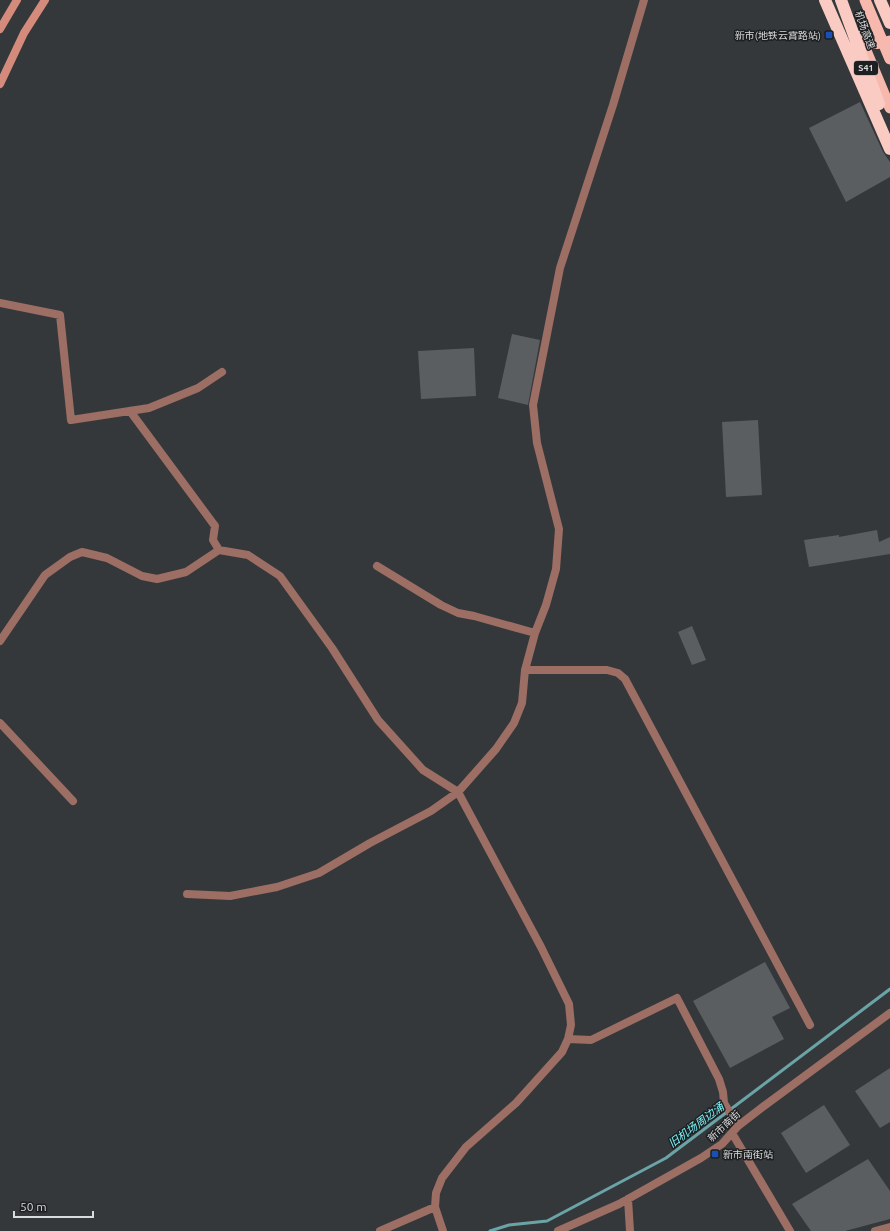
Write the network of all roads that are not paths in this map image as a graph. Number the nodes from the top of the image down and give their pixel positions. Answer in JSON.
{"nodes":[{"id":1,"x":16,"y":0,"type":"edge"},
{"id":2,"x":45,"y":0,"type":"edge"},
{"id":3,"x":644,"y":0,"type":"edge"},
{"id":4,"x":825,"y":0,"type":"edge"},
{"id":5,"x":841,"y":0,"type":"edge"},
{"id":6,"x":845,"y":0,"type":"edge"},
{"id":7,"x":865,"y":0,"type":"edge"},
{"id":8,"x":880,"y":0,"type":"edge"},
{"id":9,"x":890,"y":23,"type":"edge"},
{"id":10,"x":0,"y":29,"type":"edge"},
{"id":11,"x":861,"y":38,"type":"junction"},
{"id":12,"x":890,"y":41,"type":"edge"},
{"id":13,"x":890,"y":59,"type":"edge"},
{"id":14,"x":0,"y":84,"type":"edge"},
{"id":15,"x":890,"y":108,"type":"edge"},
{"id":16,"x":890,"y":136,"type":"edge"},
{"id":17,"x":890,"y":149,"type":"edge"},
{"id":18,"x":0,"y":303,"type":"edge"},
{"id":19,"x":222,"y":372,"type":"dead end"},
{"id":20,"x":130,"y":411,"type":"junction"},
{"id":21,"x":219,"y":550,"type":"junction"},
{"id":22,"x":377,"y":566,"type":"dead end"},
{"id":23,"x":535,"y":634,"type":"junction"},
{"id":24,"x":0,"y":641,"type":"edge"},
{"id":25,"x":524,"y":670,"type":"junction"},
{"id":26,"x":0,"y":723,"type":"edge"},
{"id":27,"x":458,"y":792,"type":"junction"},
{"id":28,"x":73,"y":801,"type":"dead end"},
{"id":29,"x":187,"y":894,"type":"dead end"},
{"id":30,"x":890,"y":1013,"type":"edge"},
{"id":31,"x":810,"y":1025,"type":"dead end"},
{"id":32,"x":568,"y":1039,"type":"junction"},
{"id":33,"x":734,"y":1126,"type":"junction"},
{"id":34,"x":628,"y":1199,"type":"junction"},
{"id":35,"x":435,"y":1207,"type":"junction"},
{"id":36,"x":890,"y":1227,"type":"edge"},
{"id":37,"x":380,"y":1231,"type":"edge"},
{"id":38,"x":444,"y":1231,"type":"edge"},
{"id":39,"x":558,"y":1231,"type":"edge"},
{"id":40,"x":630,"y":1231,"type":"edge"},
{"id":41,"x":790,"y":1231,"type":"edge"},
{"id":42,"x":875,"y":1231,"type":"edge"}],
"edges":[{"from":1,"to":10,"type":"main road"},
{"from":2,"to":14,"type":"main road"},
{"from":3,"to":23,"type":"street"},
{"from":4,"to":17,"type":"highway"},
{"from":5,"to":16,"type":"highway","name":"机场高速","number":"S41"},
{"from":6,"to":11,"type":"highway"},
{"from":7,"to":13,"type":"highway","bridge":true},
{"from":8,"to":9,"type":"highway"},
{"from":11,"to":12,"type":"highway"},
{"from":11,"to":15,"type":"highway"},
{"from":18,"to":20,"type":"street"},
{"from":19,"to":20,"type":"street"},
{"from":20,"to":21,"type":"street"},
{"from":21,"to":24,"type":"street"},
{"from":21,"to":27,"type":"street"},
{"from":22,"to":23,"type":"street"},
{"from":23,"to":25,"type":"street"},
{"from":25,"to":27,"type":"street"},
{"from":25,"to":31,"type":"street"},
{"from":26,"to":28,"type":"street"},
{"from":27,"to":29,"type":"street"},
{"from":27,"to":32,"type":"street"},
{"from":30,"to":33,"type":"street","name":"新市南街"},
{"from":32,"to":33,"type":"street"},
{"from":32,"to":35,"type":"street"},
{"from":33,"to":34,"type":"street","name":"新市南街"},
{"from":33,"to":41,"type":"street"},
{"from":34,"to":39,"type":"street","name":"新市南街"},
{"from":34,"to":40,"type":"street"},
{"from":35,"to":37,"type":"street"},
{"from":35,"to":38,"type":"street"},
{"from":36,"to":42,"type":"street"}]}
